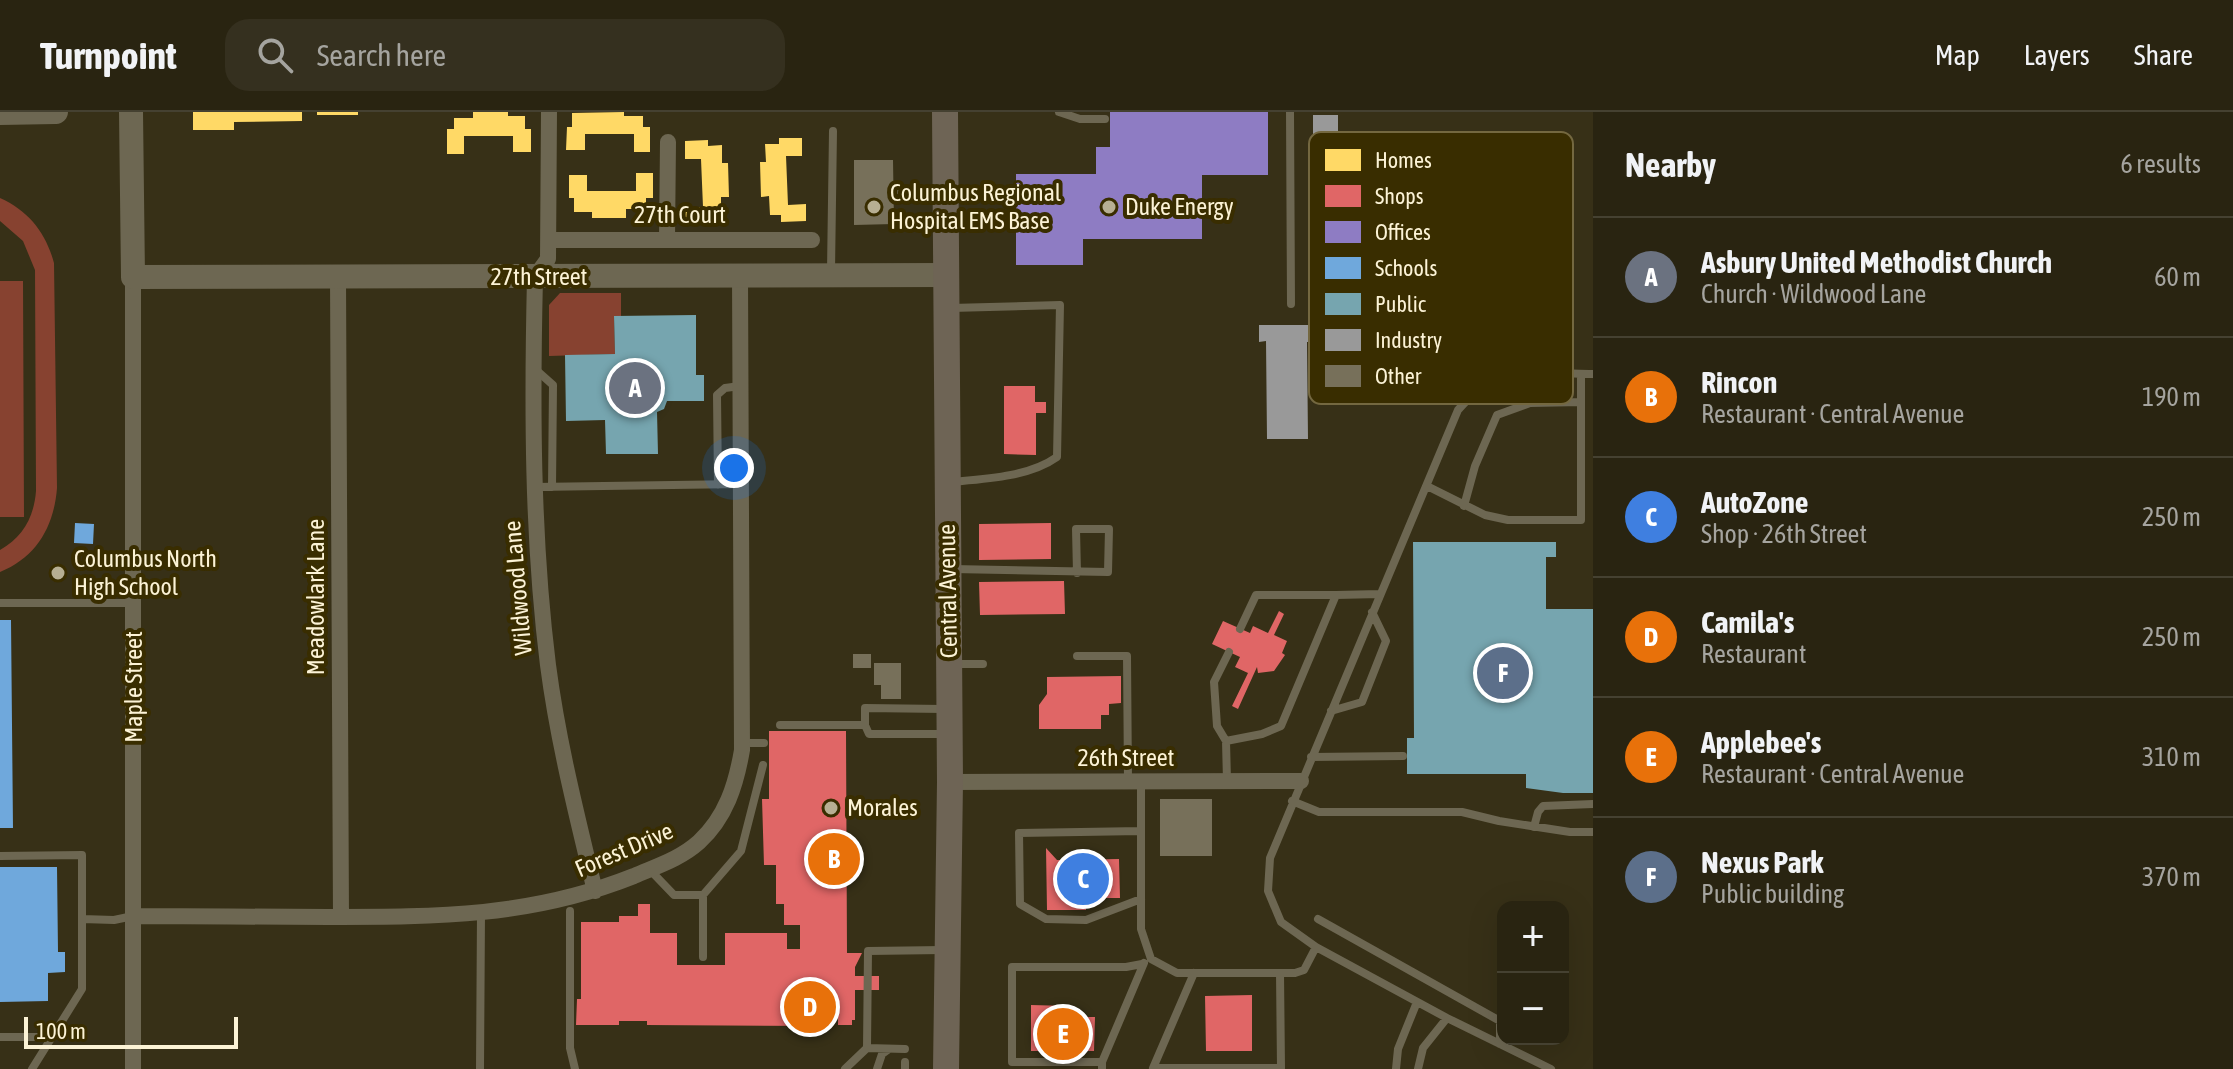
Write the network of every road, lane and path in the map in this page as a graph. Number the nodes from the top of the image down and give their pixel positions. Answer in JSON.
{"nodes":[{"id":1,"x":56,"y":112,"type":"edge"},
{"id":2,"x":131,"y":112,"type":"edge"},
{"id":3,"x":549,"y":112,"type":"edge"},
{"id":4,"x":945,"y":112,"type":"edge"},
{"id":5,"x":1059,"y":112,"type":"edge"},
{"id":6,"x":1290,"y":112,"type":"edge"},
{"id":7,"x":0,"y":113,"type":"edge"},
{"id":8,"x":1105,"y":119,"type":"dead end"},
{"id":9,"x":833,"y":131,"type":"dead end"},
{"id":10,"x":668,"y":142,"type":"dead end"},
{"id":11,"x":894,"y":190,"type":"dead end"},
{"id":12,"x":946,"y":190,"type":"junction"},
{"id":13,"x":667,"y":239,"type":"junction"},
{"id":14,"x":549,"y":240,"type":"junction"},
{"id":15,"x":812,"y":240,"type":"dead end"},
{"id":16,"x":831,"y":275,"type":"junction"},
{"id":17,"x":946,"y":275,"type":"junction"},
{"id":18,"x":740,"y":276,"type":"junction"},
{"id":19,"x":133,"y":277,"type":"junction"},
{"id":20,"x":535,"y":277,"type":"junction"},
{"id":21,"x":338,"y":278,"type":"junction"},
{"id":22,"x":1291,"y":304,"type":"dead end"},
{"id":23,"x":946,"y":308,"type":"junction"},
{"id":24,"x":1573,"y":374,"type":"edge"},
{"id":25,"x":1581,"y":374,"type":"junction"},
{"id":26,"x":1593,"y":374,"type":"edge"},
{"id":27,"x":741,"y":386,"type":"junction"},
{"id":28,"x":1573,"y":402,"type":"edge"},
{"id":29,"x":1581,"y":402,"type":"junction"},
{"id":30,"x":1463,"y":404,"type":"edge"},
{"id":31,"x":1527,"y":404,"type":"edge"},
{"id":32,"x":947,"y":483,"type":"junction"},
{"id":33,"x":741,"y":484,"type":"junction"},
{"id":34,"x":718,"y":485,"type":"junction"},
{"id":35,"x":1427,"y":486,"type":"junction"},
{"id":36,"x":544,"y":487,"type":"junction"},
{"id":37,"x":1464,"y":506,"type":"junction"},
{"id":38,"x":947,"y":568,"type":"junction"},
{"id":39,"x":1077,"y":573,"type":"junction"},
{"id":40,"x":1380,"y":594,"type":"junction"},
{"id":41,"x":1336,"y":595,"type":"junction"},
{"id":42,"x":0,"y":603,"type":"edge"},
{"id":43,"x":134,"y":603,"type":"junction"},
{"id":44,"x":1372,"y":612,"type":"junction"},
{"id":45,"x":1240,"y":629,"type":"dead end"},
{"id":46,"x":1229,"y":652,"type":"dead end"},
{"id":47,"x":1077,"y":656,"type":"dead end"},
{"id":48,"x":948,"y":664,"type":"junction"},
{"id":49,"x":983,"y":664,"type":"dead end"},
{"id":50,"x":1331,"y":711,"type":"junction"},
{"id":51,"x":949,"y":722,"type":"junction"},
{"id":52,"x":780,"y":725,"type":"dead end"},
{"id":53,"x":865,"y":725,"type":"junction"},
{"id":54,"x":1226,"y":741,"type":"junction"},
{"id":55,"x":742,"y":743,"type":"junction"},
{"id":56,"x":764,"y":743,"type":"dead end"},
{"id":57,"x":1403,"y":756,"type":"dead end"},
{"id":58,"x":1311,"y":757,"type":"junction"},
{"id":59,"x":763,"y":765,"type":"dead end"},
{"id":60,"x":1227,"y":781,"type":"junction"},
{"id":61,"x":1301,"y":781,"type":"junction"},
{"id":62,"x":950,"y":782,"type":"junction"},
{"id":63,"x":1134,"y":782,"type":"junction"},
{"id":64,"x":1292,"y":801,"type":"junction"},
{"id":65,"x":1593,"y":804,"type":"edge"},
{"id":66,"x":1534,"y":827,"type":"junction"},
{"id":67,"x":1141,"y":831,"type":"junction"},
{"id":68,"x":1593,"y":832,"type":"edge"},
{"id":69,"x":0,"y":856,"type":"edge"},
{"id":70,"x":650,"y":870,"type":"junction"},
{"id":71,"x":595,"y":891,"type":"junction"},
{"id":72,"x":703,"y":895,"type":"junction"},
{"id":73,"x":1141,"y":899,"type":"junction"},
{"id":74,"x":570,"y":911,"type":"dead end"},
{"id":75,"x":481,"y":913,"type":"junction"},
{"id":76,"x":133,"y":916,"type":"junction"},
{"id":77,"x":341,"y":917,"type":"junction"},
{"id":78,"x":82,"y":919,"type":"junction"},
{"id":79,"x":1318,"y":919,"type":"dead end"},
{"id":80,"x":1316,"y":947,"type":"junction"},
{"id":81,"x":948,"y":950,"type":"junction"},
{"id":82,"x":703,"y":957,"type":"dead end"},
{"id":83,"x":1146,"y":962,"type":"junction"},
{"id":84,"x":1194,"y":973,"type":"junction"},
{"id":85,"x":1280,"y":973,"type":"junction"},
{"id":86,"x":1417,"y":1002,"type":"junction"},
{"id":87,"x":1447,"y":1018,"type":"junction"},
{"id":88,"x":1497,"y":1019,"type":"edge"},
{"id":89,"x":0,"y":1037,"type":"edge"},
{"id":90,"x":52,"y":1037,"type":"junction"},
{"id":91,"x":1497,"y":1043,"type":"edge"},
{"id":92,"x":1502,"y":1045,"type":"edge"},
{"id":93,"x":867,"y":1048,"type":"junction"},
{"id":94,"x":889,"y":1048,"type":"junction"},
{"id":95,"x":905,"y":1049,"type":"dead end"},
{"id":96,"x":1102,"y":1066,"type":"edge"},
{"id":97,"x":32,"y":1069,"type":"edge"},
{"id":98,"x":133,"y":1069,"type":"edge"},
{"id":99,"x":480,"y":1069,"type":"edge"},
{"id":100,"x":575,"y":1069,"type":"edge"},
{"id":101,"x":845,"y":1069,"type":"edge"},
{"id":102,"x":877,"y":1069,"type":"edge"},
{"id":103,"x":946,"y":1069,"type":"edge"},
{"id":104,"x":1396,"y":1069,"type":"edge"},
{"id":105,"x":1418,"y":1069,"type":"edge"},
{"id":106,"x":1551,"y":1069,"type":"edge"}],
"edges":[{"from":1,"to":7,"type":"street"},
{"from":2,"to":19,"type":"street","name":"Maple Street"},
{"from":3,"to":14,"type":"street"},
{"from":4,"to":12,"type":"main road","name":"Central Avenue"},
{"from":5,"to":8,"type":"lane"},
{"from":6,"to":22,"type":"lane"},
{"from":9,"to":16,"type":"lane"},
{"from":10,"to":13,"type":"street"},
{"from":11,"to":12,"type":"lane"},
{"from":12,"to":17,"type":"main road","name":"Central Avenue"},
{"from":13,"to":14,"type":"street","name":"27th Court"},
{"from":13,"to":15,"type":"street","name":"27th Court"},
{"from":14,"to":20,"type":"street"},
{"from":16,"to":17,"type":"street","name":"27th Street"},
{"from":16,"to":18,"type":"street","name":"27th Street"},
{"from":17,"to":23,"type":"main road","name":"Central Avenue"},
{"from":18,"to":20,"type":"street","name":"27th Street"},
{"from":18,"to":27,"type":"street","name":"Forest Drive"},
{"from":19,"to":21,"type":"street","name":"27th Street"},
{"from":19,"to":43,"type":"street","name":"Maple Street"},
{"from":20,"to":21,"type":"street","name":"27th Street"},
{"from":20,"to":36,"type":"street","name":"Wildwood Lane"},
{"from":21,"to":77,"type":"street","name":"Meadowlark Lane"},
{"from":23,"to":32,"type":"main road","name":"Central Avenue"},
{"from":23,"to":32,"type":"lane"},
{"from":24,"to":25,"type":"lane"},
{"from":25,"to":26,"type":"lane"},
{"from":25,"to":29,"type":"lane"},
{"from":27,"to":33,"type":"street","name":"Forest Drive"},
{"from":27,"to":34,"type":"lane"},
{"from":28,"to":29,"type":"lane"},
{"from":29,"to":37,"type":"lane"},
{"from":30,"to":35,"type":"lane"},
{"from":31,"to":37,"type":"lane"},
{"from":32,"to":38,"type":"main road","name":"Central Avenue"},
{"from":33,"to":34,"type":"lane"},
{"from":33,"to":55,"type":"street","name":"Forest Drive"},
{"from":34,"to":36,"type":"lane"},
{"from":35,"to":37,"type":"lane"},
{"from":35,"to":40,"type":"lane"},
{"from":36,"to":71,"type":"street","name":"Wildwood Lane"},
{"from":38,"to":39,"type":"lane"},
{"from":38,"to":48,"type":"main road","name":"Central Avenue"},
{"from":39,"to":39,"type":"lane"},
{"from":40,"to":41,"type":"lane"},
{"from":40,"to":44,"type":"lane"},
{"from":41,"to":45,"type":"lane"},
{"from":41,"to":54,"type":"lane"},
{"from":42,"to":43,"type":"lane"},
{"from":43,"to":76,"type":"street","name":"Maple Street"},
{"from":44,"to":50,"type":"lane"},
{"from":44,"to":50,"type":"lane"},
{"from":46,"to":54,"type":"lane"},
{"from":47,"to":63,"type":"lane"},
{"from":48,"to":49,"type":"lane"},
{"from":48,"to":51,"type":"main road","name":"Central Avenue"},
{"from":50,"to":58,"type":"lane"},
{"from":51,"to":53,"type":"lane"},
{"from":51,"to":53,"type":"lane"},
{"from":51,"to":62,"type":"main road","name":"Central Avenue"},
{"from":52,"to":53,"type":"lane"},
{"from":54,"to":60,"type":"lane"},
{"from":55,"to":56,"type":"lane"},
{"from":55,"to":70,"type":"street","name":"Forest Drive"},
{"from":57,"to":58,"type":"lane"},
{"from":58,"to":61,"type":"lane"},
{"from":59,"to":72,"type":"lane"},
{"from":60,"to":61,"type":"street","name":"26th Street"},
{"from":60,"to":63,"type":"street","name":"26th Street"},
{"from":61,"to":64,"type":"lane"},
{"from":62,"to":63,"type":"street","name":"26th Street"},
{"from":62,"to":81,"type":"main road","name":"Central Avenue"},
{"from":63,"to":67,"type":"lane"},
{"from":64,"to":66,"type":"lane"},
{"from":64,"to":80,"type":"lane"},
{"from":65,"to":66,"type":"lane"},
{"from":66,"to":68,"type":"lane"},
{"from":67,"to":73,"type":"lane"},
{"from":67,"to":73,"type":"lane"},
{"from":69,"to":78,"type":"lane"},
{"from":70,"to":71,"type":"street","name":"Forest Drive"},
{"from":70,"to":72,"type":"lane"},
{"from":71,"to":75,"type":"street","name":"Forest Drive"},
{"from":72,"to":82,"type":"lane"},
{"from":73,"to":83,"type":"lane"},
{"from":74,"to":100,"type":"lane"},
{"from":75,"to":77,"type":"street","name":"Forest Drive"},
{"from":75,"to":99,"type":"lane"},
{"from":76,"to":77,"type":"street","name":"Forest Drive"},
{"from":76,"to":78,"type":"lane"},
{"from":76,"to":98,"type":"street","name":"Maple Street"},
{"from":78,"to":90,"type":"lane"},
{"from":79,"to":88,"type":"lane"},
{"from":80,"to":85,"type":"lane"},
{"from":80,"to":86,"type":"lane"},
{"from":81,"to":93,"type":"lane"},
{"from":81,"to":103,"type":"main road","name":"Central Avenue"},
{"from":83,"to":84,"type":"lane"},
{"from":83,"to":96,"type":"lane"},
{"from":83,"to":96,"type":"lane"},
{"from":84,"to":85,"type":"lane"},
{"from":84,"to":85,"type":"lane"},
{"from":86,"to":87,"type":"lane"},
{"from":86,"to":104,"type":"lane"},
{"from":87,"to":91,"type":"lane"},
{"from":87,"to":105,"type":"lane"},
{"from":89,"to":90,"type":"lane"},
{"from":90,"to":97,"type":"lane"},
{"from":92,"to":106,"type":"lane"},
{"from":93,"to":94,"type":"lane"},
{"from":93,"to":101,"type":"lane"},
{"from":94,"to":95,"type":"lane"},
{"from":94,"to":102,"type":"lane"}]}
